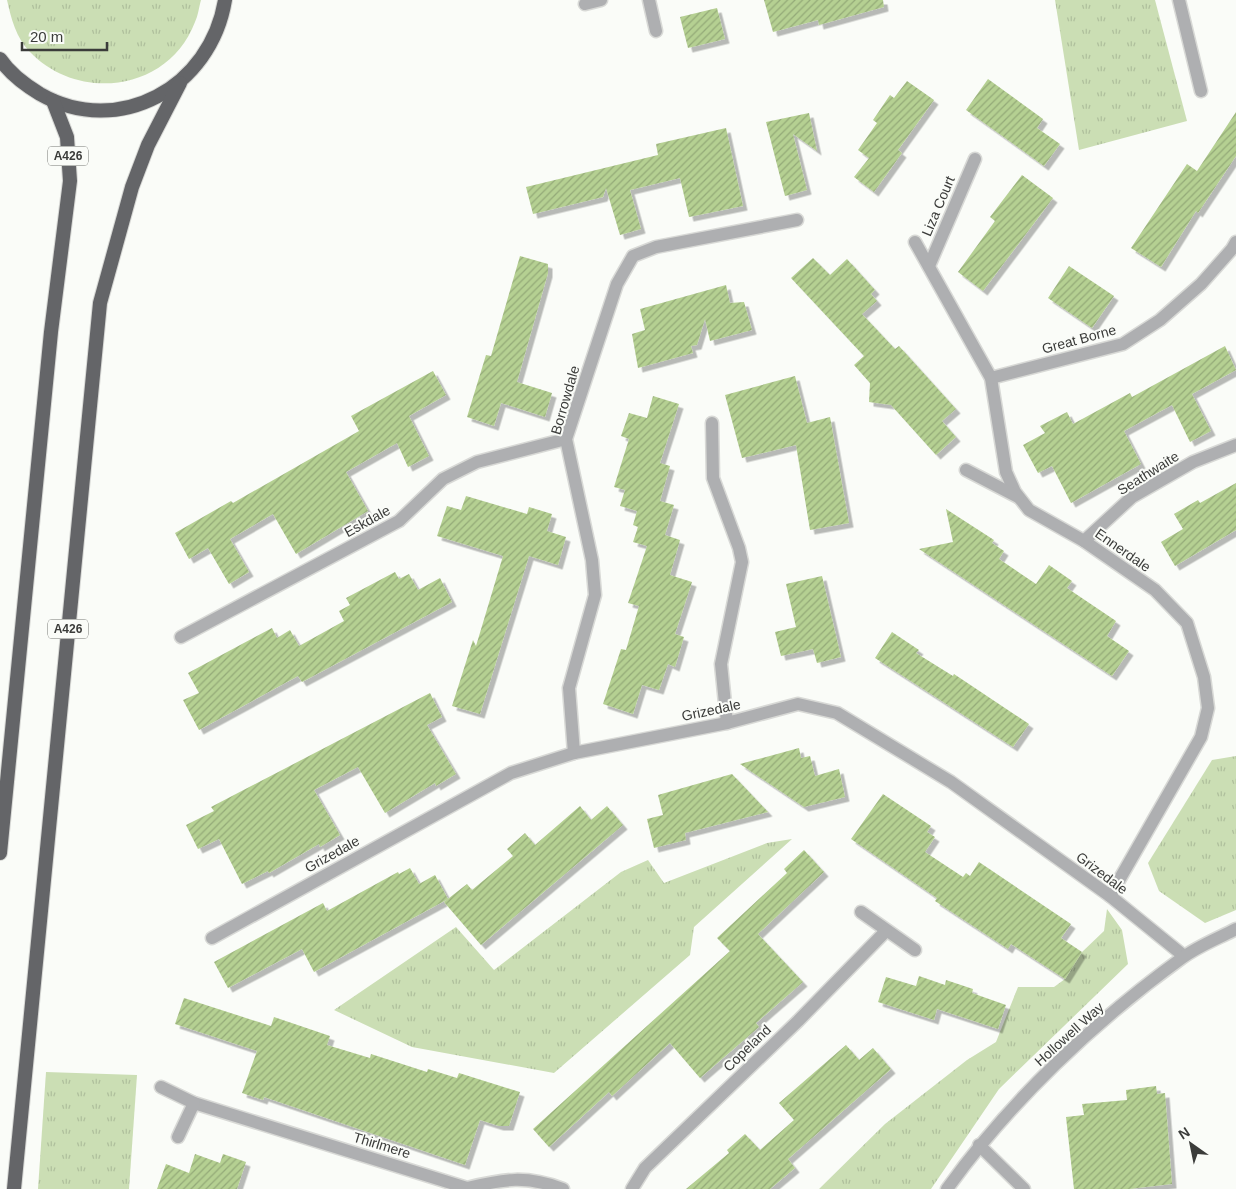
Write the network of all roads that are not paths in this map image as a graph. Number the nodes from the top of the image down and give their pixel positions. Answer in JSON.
{"nodes":[{"id":1,"x":225,"y":0,"type":"edge"},
{"id":2,"x":601,"y":0,"type":"edge"},
{"id":3,"x":649,"y":0,"type":"edge"},
{"id":4,"x":1179,"y":0,"type":"edge"},
{"id":5,"x":585,"y":4,"type":"dead end"},
{"id":6,"x":656,"y":31,"type":"dead end"},
{"id":7,"x":1,"y":64,"type":"edge"},
{"id":8,"x":180,"y":82,"type":"junction"},
{"id":9,"x":1201,"y":91,"type":"dead end"},
{"id":10,"x":53,"y":102,"type":"junction"},
{"id":11,"x":975,"y":159,"type":"dead end"},
{"id":12,"x":797,"y":220,"type":"dead end"},
{"id":13,"x":915,"y":242,"type":"dead end"},
{"id":14,"x":1235,"y":248,"type":"edge"},
{"id":15,"x":929,"y":266,"type":"junction"},
{"id":16,"x":991,"y":378,"type":"junction"},
{"id":17,"x":712,"y":423,"type":"dead end"},
{"id":18,"x":566,"y":439,"type":"junction"},
{"id":19,"x":1236,"y":445,"type":"edge"},
{"id":20,"x":966,"y":470,"type":"dead end"},
{"id":21,"x":1020,"y":498,"type":"junction"},
{"id":22,"x":1084,"y":541,"type":"junction"},
{"id":23,"x":181,"y":637,"type":"dead end"},
{"id":24,"x":727,"y":723,"type":"junction"},
{"id":25,"x":574,"y":753,"type":"junction"},
{"id":26,"x":0,"y":853,"type":"edge"},
{"id":27,"x":1110,"y":896,"type":"junction"},
{"id":28,"x":861,"y":912,"type":"dead end"},
{"id":29,"x":1236,"y":929,"type":"edge"},
{"id":30,"x":886,"y":931,"type":"junction"},
{"id":31,"x":212,"y":938,"type":"dead end"},
{"id":32,"x":915,"y":950,"type":"dead end"},
{"id":33,"x":1184,"y":956,"type":"junction"},
{"id":34,"x":161,"y":1088,"type":"dead end"},
{"id":35,"x":194,"y":1103,"type":"junction"},
{"id":36,"x":178,"y":1138,"type":"dead end"},
{"id":37,"x":979,"y":1145,"type":"junction"},
{"id":38,"x":14,"y":1189,"type":"edge"},
{"id":39,"x":563,"y":1189,"type":"edge"},
{"id":40,"x":632,"y":1189,"type":"edge"},
{"id":41,"x":948,"y":1189,"type":"edge"},
{"id":42,"x":1024,"y":1189,"type":"edge"}],
"edges":[{"from":1,"to":8,"type":"highway"},
{"from":2,"to":5,"type":"street"},
{"from":3,"to":6,"type":"street"},
{"from":4,"to":9,"type":"street"},
{"from":7,"to":10,"type":"highway"},
{"from":8,"to":10,"type":"highway"},
{"from":8,"to":38,"type":"highway","number":"A426"},
{"from":10,"to":26,"type":"highway","number":"A426"},
{"from":11,"to":15,"type":"street","name":"Liza Court"},
{"from":12,"to":18,"type":"street","name":"Borrowdale"},
{"from":13,"to":15,"type":"street","name":"Ennerdale"},
{"from":14,"to":16,"type":"street","name":"Great Borne"},
{"from":15,"to":16,"type":"street","name":"Ennerdale"},
{"from":16,"to":21,"type":"street","name":"Ennerdale"},
{"from":17,"to":24,"type":"street"},
{"from":18,"to":23,"type":"street","name":"Eskdale"},
{"from":18,"to":25,"type":"street","name":"Borrowdale"},
{"from":19,"to":22,"type":"street","name":"Seathwaite"},
{"from":20,"to":21,"type":"street"},
{"from":21,"to":22,"type":"street","name":"Ennerdale"},
{"from":22,"to":27,"type":"street","name":"Ennerdale"},
{"from":24,"to":25,"type":"street","name":"Grizedale"},
{"from":24,"to":27,"type":"street","name":"Grizedale"},
{"from":25,"to":31,"type":"street","name":"Grizedale"},
{"from":27,"to":33,"type":"street","name":"Grizedale"},
{"from":28,"to":30,"type":"street"},
{"from":29,"to":33,"type":"street","name":"Hollowell Way"},
{"from":30,"to":32,"type":"street"},
{"from":30,"to":40,"type":"street","name":"Copeland"},
{"from":33,"to":37,"type":"street","name":"Hollowell Way"},
{"from":34,"to":35,"type":"street","name":"Thirlmere"},
{"from":35,"to":36,"type":"street"},
{"from":35,"to":39,"type":"street","name":"Thirlmere"},
{"from":37,"to":41,"type":"street","name":"Hollowell Way"},
{"from":37,"to":42,"type":"street"}]}
